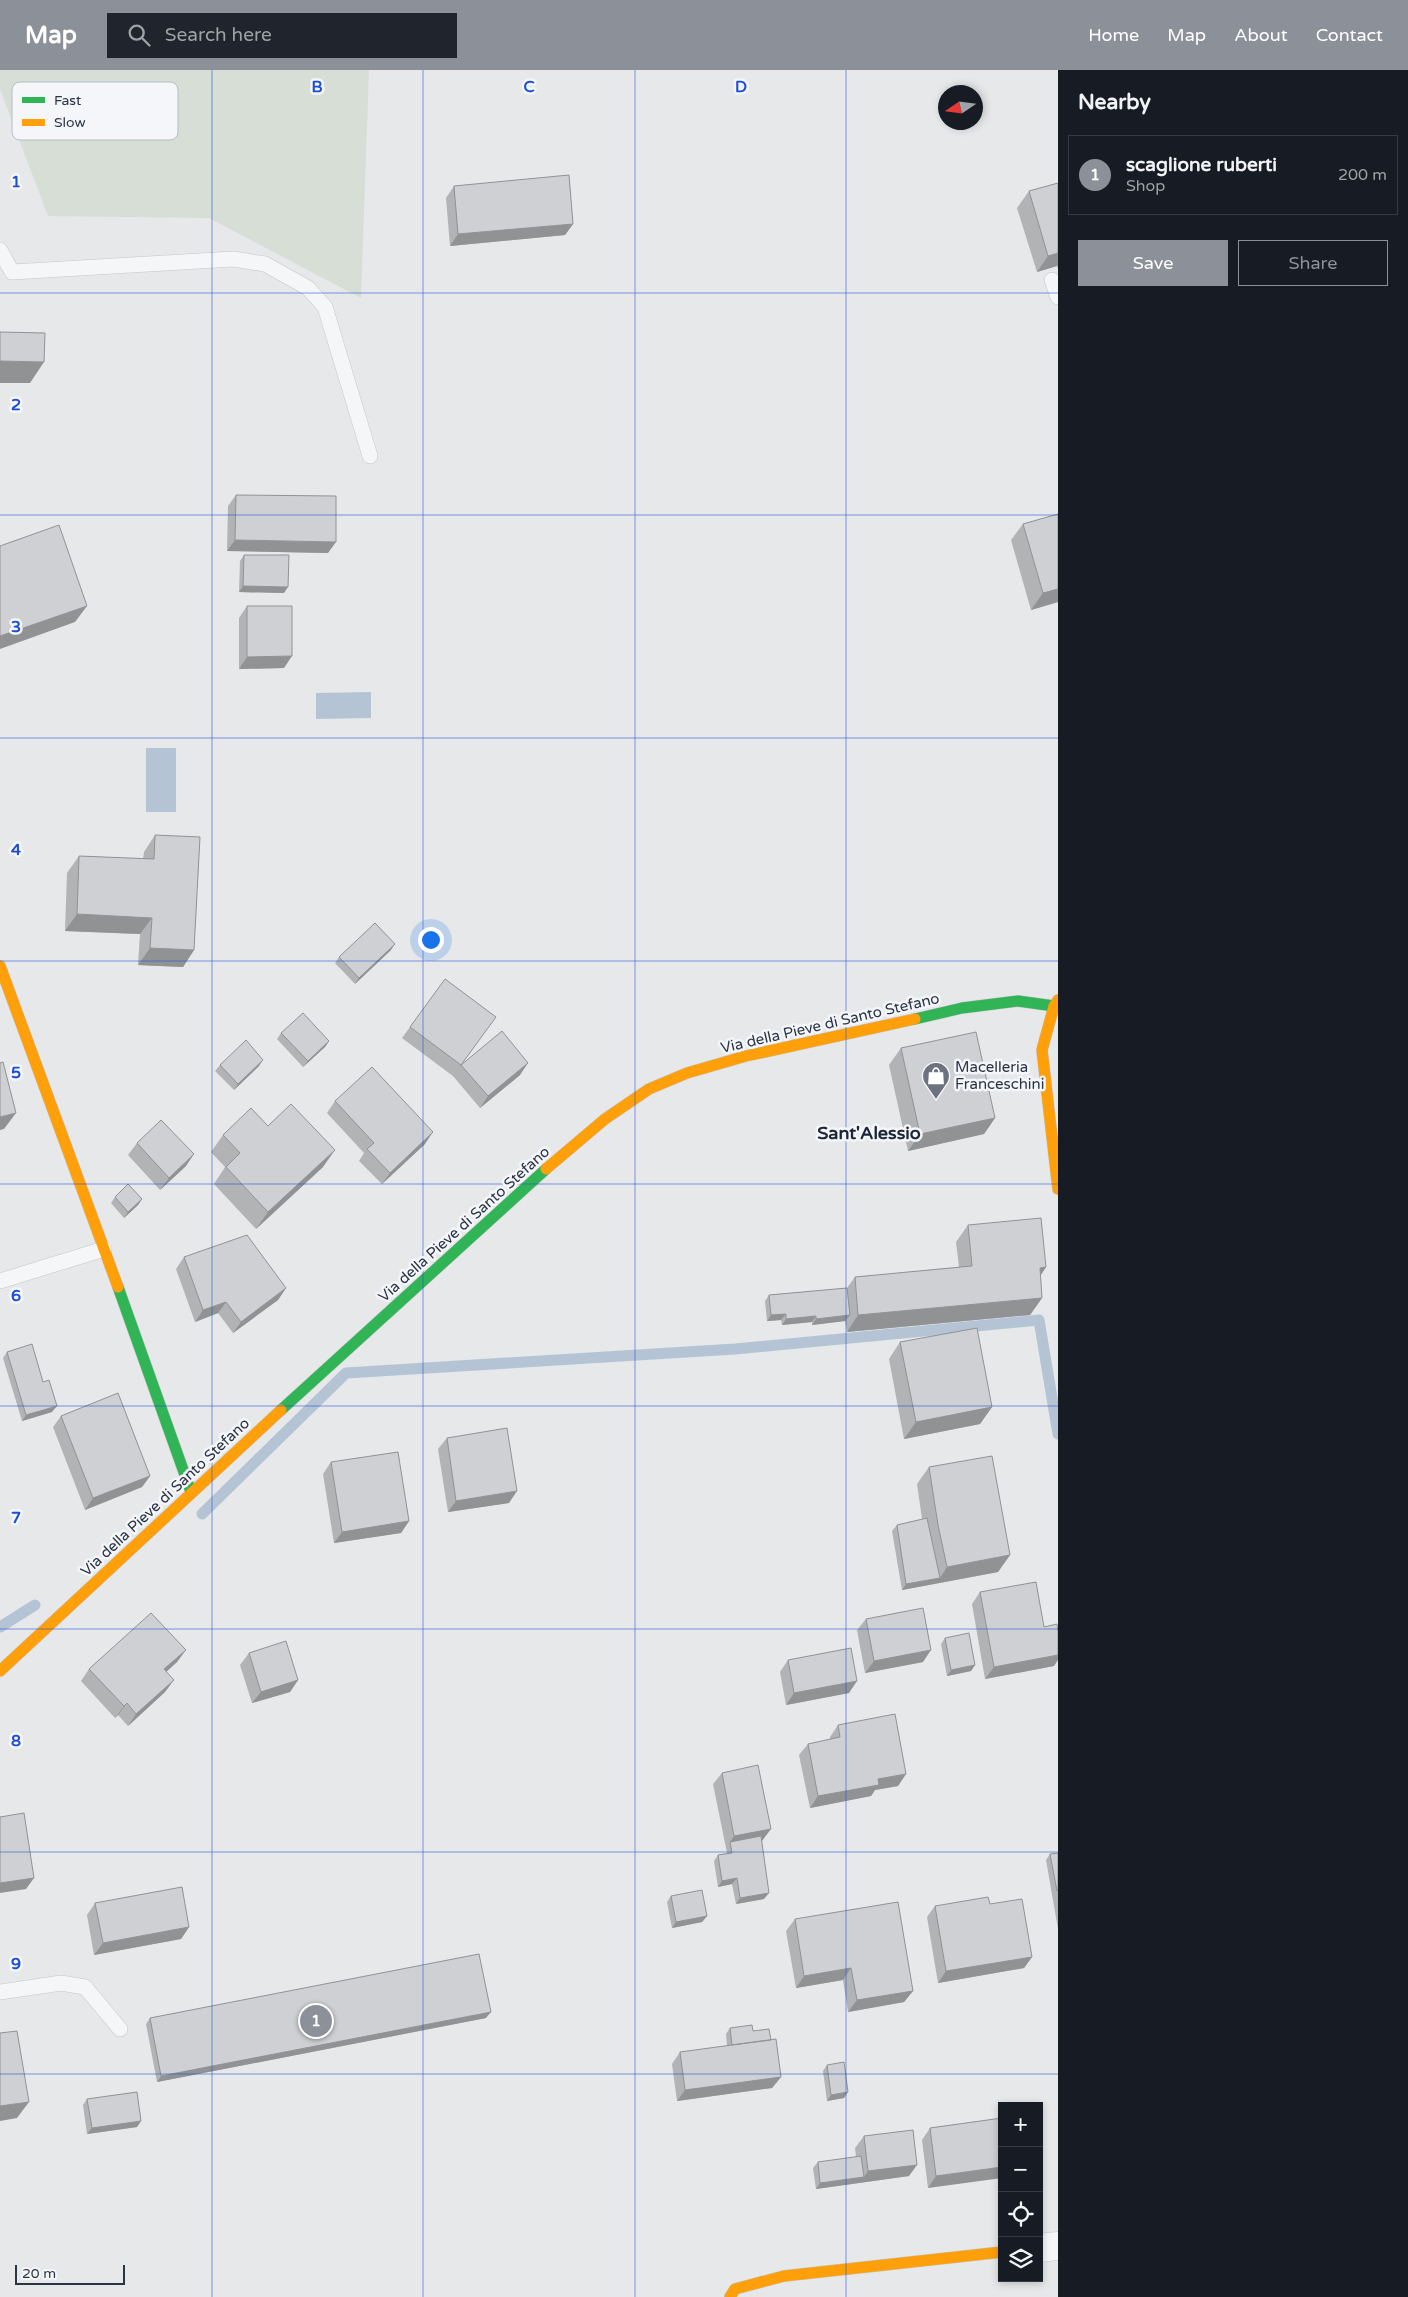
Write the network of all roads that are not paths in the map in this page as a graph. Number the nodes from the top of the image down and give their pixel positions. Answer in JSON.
{"nodes":[{"id":1,"x":0,"y":250,"type":"edge"},
{"id":2,"x":1052,"y":280,"type":"edge"},
{"id":3,"x":1058,"y":297,"type":"edge"},
{"id":4,"x":370,"y":456,"type":"dead end"},
{"id":5,"x":0,"y":966,"type":"edge"},
{"id":6,"x":1056,"y":1003,"type":"edge"},
{"id":7,"x":1058,"y":1189,"type":"edge"},
{"id":8,"x":104,"y":1249,"type":"junction"},
{"id":9,"x":0,"y":1281,"type":"edge"},
{"id":10,"x":191,"y":1492,"type":"junction"},
{"id":11,"x":0,"y":1671,"type":"edge"},
{"id":12,"x":0,"y":1992,"type":"edge"},
{"id":13,"x":120,"y":2029,"type":"dead end"},
{"id":14,"x":1058,"y":2246,"type":"edge"},
{"id":15,"x":1043,"y":2248,"type":"edge"},
{"id":16,"x":998,"y":2252,"type":"edge"},
{"id":17,"x":730,"y":2297,"type":"edge"}],
"edges":[{"from":1,"to":4,"type":"lane"},
{"from":2,"to":3,"type":"lane"},
{"from":5,"to":8,"type":"street"},
{"from":6,"to":7,"type":"street"},
{"from":6,"to":10,"type":"street","name":"Via della Pieve di Santo Stefano"},
{"from":8,"to":9,"type":"lane"},
{"from":8,"to":10,"type":"street"},
{"from":10,"to":11,"type":"street","name":"Via della Pieve di Santo Stefano"},
{"from":12,"to":13,"type":"lane"},
{"from":14,"to":15,"type":"street"},
{"from":16,"to":17,"type":"street"}]}
